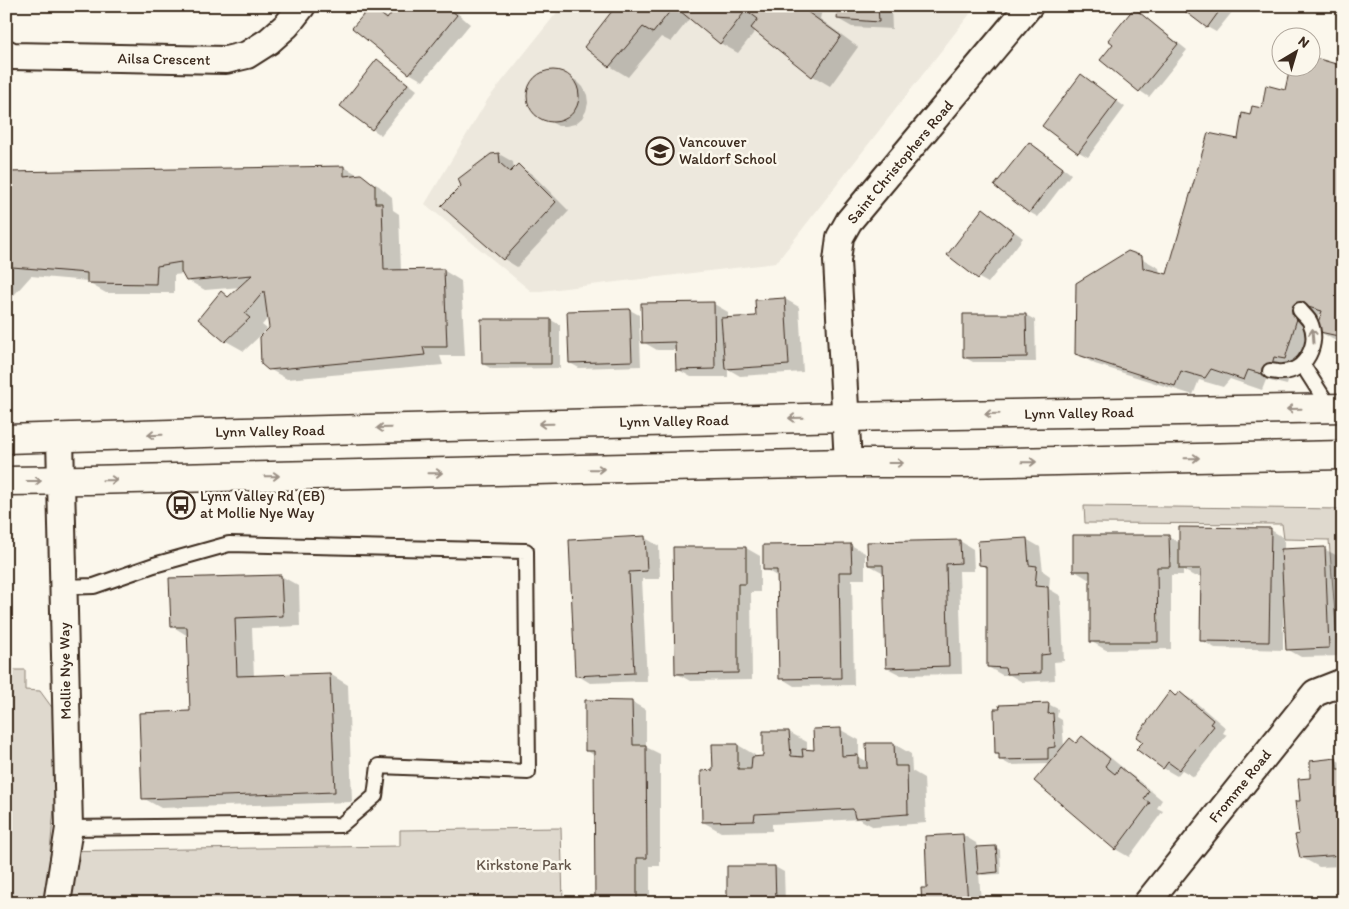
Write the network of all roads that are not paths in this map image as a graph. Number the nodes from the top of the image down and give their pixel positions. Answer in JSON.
{"nodes":[{"id":1,"x":302,"y":6,"type":"edge"},
{"id":2,"x":1029,"y":6,"type":"edge"},
{"id":3,"x":6,"y":53,"type":"edge"},
{"id":4,"x":1300,"y":310,"type":"dead end"},
{"id":5,"x":1302,"y":364,"type":"junction"},
{"id":6,"x":1270,"y":371,"type":"dead end"},
{"id":7,"x":1336,"y":408,"type":"edge"},
{"id":8,"x":845,"y":417,"type":"junction"},
{"id":9,"x":60,"y":438,"type":"junction"},
{"id":10,"x":6,"y":440,"type":"edge"},
{"id":11,"x":1343,"y":455,"type":"edge"},
{"id":12,"x":848,"y":463,"type":"junction"},
{"id":13,"x":61,"y":480,"type":"junction"},
{"id":14,"x":6,"y":481,"type":"edge"},
{"id":15,"x":62,"y":587,"type":"junction"},
{"id":16,"x":1343,"y":682,"type":"edge"},
{"id":17,"x":70,"y":828,"type":"junction"},
{"id":18,"x":57,"y":903,"type":"edge"},
{"id":19,"x":1147,"y":903,"type":"edge"}],
"edges":[{"from":1,"to":3,"type":"street","name":"Ailsa Crescent"},
{"from":2,"to":8,"type":"street","name":"Saint Christophers Road"},
{"from":5,"to":4,"type":"lane","one_way":true},
{"from":5,"to":6,"type":"lane"},
{"from":5,"to":7,"type":"lane"},
{"from":7,"to":8,"type":"main road","name":"Lynn Valley Road","one_way":true},
{"from":8,"to":9,"type":"main road","name":"Lynn Valley Road","one_way":true},
{"from":8,"to":12,"type":"street","name":"Saint Christophers Road"},
{"from":9,"to":10,"type":"main road","name":"Lynn Valley Road"},
{"from":9,"to":13,"type":"street","name":"Mollie Nye Way"},
{"from":12,"to":11,"type":"main road","one_way":true},
{"from":13,"to":12,"type":"main road","one_way":true},
{"from":14,"to":13,"type":"main road","one_way":true},
{"from":13,"to":15,"type":"street","name":"Mollie Nye Way"},
{"from":15,"to":17,"type":"street","name":"Mollie Nye Way"},
{"from":15,"to":17,"type":"lane"},
{"from":16,"to":19,"type":"street","name":"Fromme Road"},
{"from":17,"to":18,"type":"street","name":"Mollie Nye Way"}]}
